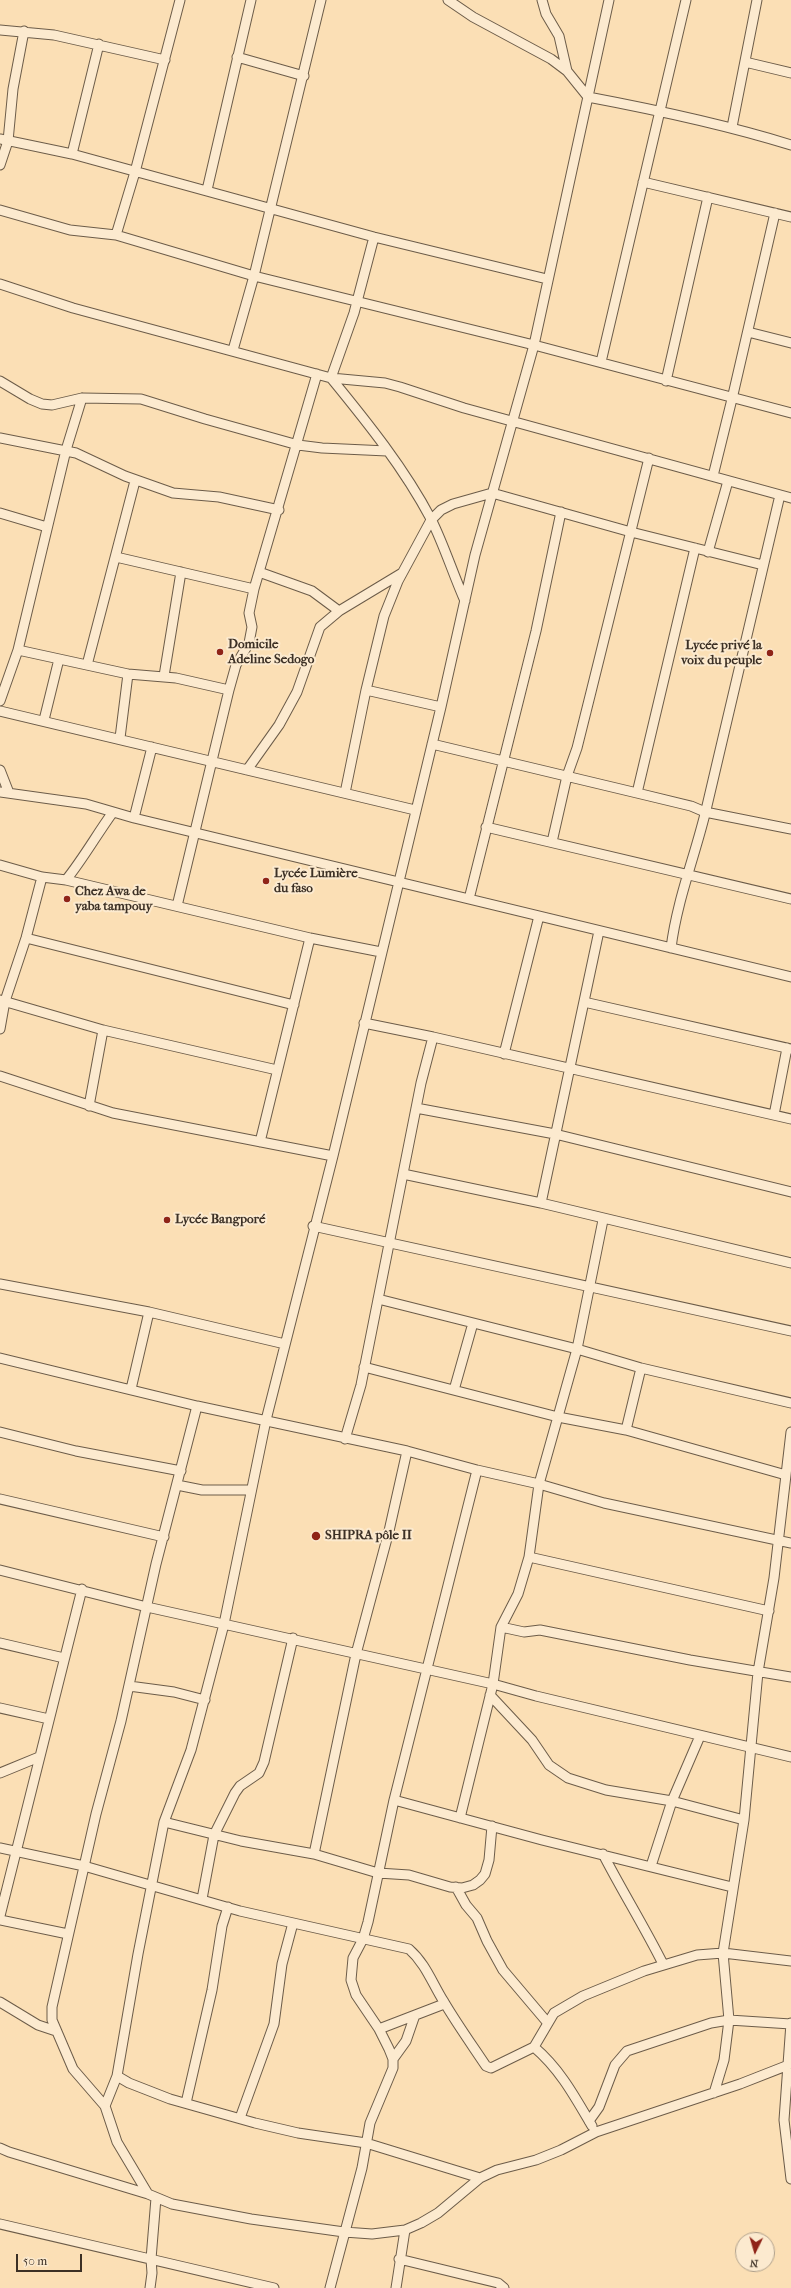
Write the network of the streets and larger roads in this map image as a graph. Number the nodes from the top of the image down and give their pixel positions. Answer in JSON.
{"nodes":[{"id":1,"x":180,"y":0,"type":"edge"},
{"id":2,"x":251,"y":0,"type":"edge"},
{"id":3,"x":321,"y":0,"type":"edge"},
{"id":4,"x":448,"y":0,"type":"edge"},
{"id":5,"x":542,"y":0,"type":"edge"},
{"id":6,"x":609,"y":0,"type":"edge"},
{"id":7,"x":686,"y":0,"type":"edge"},
{"id":8,"x":758,"y":0,"type":"edge"},
{"id":9,"x":0,"y":30,"type":"edge"},
{"id":10,"x":24,"y":31,"type":"junction"},
{"id":11,"x":99,"y":44,"type":"junction"},
{"id":12,"x":236,"y":57,"type":"junction"},
{"id":13,"x":165,"y":60,"type":"junction"},
{"id":14,"x":745,"y":62,"type":"junction"},
{"id":15,"x":566,"y":71,"type":"junction"},
{"id":16,"x":791,"y":73,"type":"edge"},
{"id":17,"x":304,"y":76,"type":"junction"},
{"id":18,"x":588,"y":97,"type":"junction"},
{"id":19,"x":661,"y":110,"type":"junction"},
{"id":20,"x":732,"y":127,"type":"junction"},
{"id":21,"x":4,"y":140,"type":"edge"},
{"id":22,"x":791,"y":145,"type":"edge"},
{"id":23,"x":72,"y":154,"type":"junction"},
{"id":24,"x":0,"y":165,"type":"edge"},
{"id":25,"x":135,"y":172,"type":"junction"},
{"id":26,"x":643,"y":182,"type":"junction"},
{"id":27,"x":207,"y":190,"type":"junction"},
{"id":28,"x":708,"y":197,"type":"junction"},
{"id":29,"x":271,"y":208,"type":"junction"},
{"id":30,"x":0,"y":210,"type":"edge"},
{"id":31,"x":774,"y":213,"type":"junction"},
{"id":32,"x":791,"y":217,"type":"edge"},
{"id":33,"x":116,"y":236,"type":"junction"},
{"id":34,"x":374,"y":237,"type":"junction"},
{"id":35,"x":254,"y":276,"type":"junction"},
{"id":36,"x":547,"y":279,"type":"junction"},
{"id":37,"x":0,"y":284,"type":"edge"},
{"id":38,"x":357,"y":301,"type":"junction"},
{"id":39,"x":748,"y":332,"type":"junction"},
{"id":40,"x":791,"y":344,"type":"edge"},
{"id":41,"x":534,"y":345,"type":"junction"},
{"id":42,"x":233,"y":350,"type":"junction"},
{"id":43,"x":601,"y":362,"type":"junction"},
{"id":44,"x":317,"y":374,"type":"junction"},
{"id":45,"x":331,"y":378,"type":"junction"},
{"id":46,"x":0,"y":381,"type":"edge"},
{"id":47,"x":666,"y":381,"type":"junction"},
{"id":48,"x":82,"y":398,"type":"junction"},
{"id":49,"x":732,"y":399,"type":"junction"},
{"id":50,"x":791,"y":413,"type":"edge"},
{"id":51,"x":512,"y":421,"type":"junction"},
{"id":52,"x":0,"y":438,"type":"edge"},
{"id":53,"x":298,"y":445,"type":"junction"},
{"id":54,"x":66,"y":450,"type":"junction"},
{"id":55,"x":387,"y":451,"type":"junction"},
{"id":56,"x":649,"y":458,"type":"junction"},
{"id":57,"x":713,"y":476,"type":"junction"},
{"id":58,"x":728,"y":480,"type":"junction"},
{"id":59,"x":135,"y":481,"type":"junction"},
{"id":60,"x":492,"y":493,"type":"junction"},
{"id":61,"x":780,"y":495,"type":"junction"},
{"id":62,"x":791,"y":498,"type":"edge"},
{"id":63,"x":279,"y":510,"type":"junction"},
{"id":64,"x":561,"y":512,"type":"junction"},
{"id":65,"x":0,"y":513,"type":"edge"},
{"id":66,"x":431,"y":520,"type":"junction"},
{"id":67,"x":48,"y":527,"type":"junction"},
{"id":68,"x":631,"y":532,"type":"junction"},
{"id":69,"x":695,"y":548,"type":"junction"},
{"id":70,"x":708,"y":552,"type":"junction"},
{"id":71,"x":116,"y":557,"type":"junction"},
{"id":72,"x":763,"y":565,"type":"junction"},
{"id":73,"x":181,"y":572,"type":"junction"},
{"id":74,"x":259,"y":572,"type":"junction"},
{"id":75,"x":402,"y":573,"type":"junction"},
{"id":76,"x":254,"y":589,"type":"junction"},
{"id":77,"x":465,"y":601,"type":"junction"},
{"id":78,"x":339,"y":612,"type":"junction"},
{"id":79,"x":18,"y":650,"type":"junction"},
{"id":80,"x":59,"y":659,"type":"junction"},
{"id":81,"x":87,"y":665,"type":"junction"},
{"id":82,"x":128,"y":674,"type":"junction"},
{"id":83,"x":164,"y":676,"type":"junction"},
{"id":84,"x":229,"y":690,"type":"junction"},
{"id":85,"x":366,"y":690,"type":"junction"},
{"id":86,"x":0,"y":701,"type":"edge"},
{"id":87,"x":441,"y":707,"type":"junction"},
{"id":88,"x":0,"y":711,"type":"edge"},
{"id":89,"x":44,"y":720,"type":"junction"},
{"id":90,"x":120,"y":738,"type":"junction"},
{"id":91,"x":432,"y":744,"type":"junction"},
{"id":92,"x":152,"y":747,"type":"junction"},
{"id":93,"x":212,"y":761,"type":"junction"},
{"id":94,"x":503,"y":763,"type":"junction"},
{"id":95,"x":0,"y":770,"type":"edge"},
{"id":96,"x":247,"y":770,"type":"junction"},
{"id":97,"x":567,"y":776,"type":"junction"},
{"id":98,"x":4,"y":792,"type":"edge"},
{"id":99,"x":345,"y":793,"type":"junction"},
{"id":100,"x":638,"y":793,"type":"junction"},
{"id":101,"x":415,"y":810,"type":"junction"},
{"id":102,"x":112,"y":812,"type":"junction"},
{"id":103,"x":705,"y":812,"type":"junction"},
{"id":104,"x":134,"y":818,"type":"junction"},
{"id":105,"x":486,"y":827,"type":"junction"},
{"id":106,"x":791,"y":829,"type":"edge"},
{"id":107,"x":195,"y":833,"type":"junction"},
{"id":108,"x":552,"y":842,"type":"junction"},
{"id":109,"x":0,"y":865,"type":"edge"},
{"id":110,"x":687,"y":874,"type":"junction"},
{"id":111,"x":42,"y":877,"type":"junction"},
{"id":112,"x":66,"y":880,"type":"junction"},
{"id":113,"x":398,"y":882,"type":"junction"},
{"id":114,"x":469,"y":899,"type":"junction"},
{"id":115,"x":791,"y":899,"type":"edge"},
{"id":116,"x":177,"y":906,"type":"junction"},
{"id":117,"x":539,"y":916,"type":"junction"},
{"id":118,"x":599,"y":931,"type":"junction"},
{"id":119,"x":26,"y":938,"type":"junction"},
{"id":120,"x":310,"y":938,"type":"junction"},
{"id":121,"x":671,"y":948,"type":"junction"},
{"id":122,"x":381,"y":952,"type":"junction"},
{"id":123,"x":791,"y":977,"type":"edge"},
{"id":124,"x":2,"y":1001,"type":"edge"},
{"id":125,"x":584,"y":1002,"type":"junction"},
{"id":126,"x":294,"y":1005,"type":"junction"},
{"id":127,"x":364,"y":1024,"type":"junction"},
{"id":128,"x":0,"y":1029,"type":"edge"},
{"id":129,"x":103,"y":1030,"type":"junction"},
{"id":130,"x":433,"y":1037,"type":"junction"},
{"id":131,"x":789,"y":1049,"type":"edge"},
{"id":132,"x":504,"y":1054,"type":"junction"},
{"id":133,"x":569,"y":1069,"type":"junction"},
{"id":134,"x":277,"y":1070,"type":"junction"},
{"id":135,"x":0,"y":1076,"type":"edge"},
{"id":136,"x":89,"y":1106,"type":"junction"},
{"id":137,"x":416,"y":1108,"type":"junction"},
{"id":138,"x":774,"y":1115,"type":"junction"},
{"id":139,"x":791,"y":1119,"type":"edge"},
{"id":140,"x":555,"y":1134,"type":"junction"},
{"id":141,"x":260,"y":1142,"type":"junction"},
{"id":142,"x":333,"y":1156,"type":"junction"},
{"id":143,"x":403,"y":1174,"type":"junction"},
{"id":144,"x":791,"y":1192,"type":"edge"},
{"id":145,"x":540,"y":1203,"type":"junction"},
{"id":146,"x":603,"y":1220,"type":"junction"},
{"id":147,"x":314,"y":1226,"type":"junction"},
{"id":148,"x":389,"y":1243,"type":"junction"},
{"id":149,"x":791,"y":1263,"type":"edge"},
{"id":150,"x":0,"y":1284,"type":"edge"},
{"id":151,"x":589,"y":1288,"type":"junction"},
{"id":152,"x":378,"y":1299,"type":"junction"},
{"id":153,"x":149,"y":1312,"type":"junction"},
{"id":154,"x":473,"y":1323,"type":"junction"},
{"id":155,"x":791,"y":1331,"type":"edge"},
{"id":156,"x":285,"y":1344,"type":"junction"},
{"id":157,"x":578,"y":1349,"type":"junction"},
{"id":158,"x":0,"y":1358,"type":"edge"},
{"id":159,"x":364,"y":1367,"type":"junction"},
{"id":160,"x":641,"y":1368,"type":"junction"},
{"id":161,"x":131,"y":1389,"type":"junction"},
{"id":162,"x":454,"y":1390,"type":"junction"},
{"id":163,"x":791,"y":1403,"type":"edge"},
{"id":164,"x":197,"y":1406,"type":"junction"},
{"id":165,"x":558,"y":1417,"type":"junction"},
{"id":166,"x":266,"y":1420,"type":"junction"},
{"id":167,"x":626,"y":1430,"type":"junction"},
{"id":168,"x":0,"y":1432,"type":"edge"},
{"id":169,"x":791,"y":1432,"type":"edge"},
{"id":170,"x":345,"y":1439,"type":"junction"},
{"id":171,"x":407,"y":1451,"type":"junction"},
{"id":172,"x":477,"y":1470,"type":"junction"},
{"id":173,"x":181,"y":1471,"type":"junction"},
{"id":174,"x":786,"y":1475,"type":"junction"},
{"id":175,"x":539,"y":1484,"type":"junction"},
{"id":176,"x":177,"y":1485,"type":"junction"},
{"id":177,"x":251,"y":1490,"type":"junction"},
{"id":178,"x":0,"y":1499,"type":"edge"},
{"id":179,"x":164,"y":1537,"type":"junction"},
{"id":180,"x":778,"y":1540,"type":"junction"},
{"id":181,"x":791,"y":1543,"type":"edge"},
{"id":182,"x":529,"y":1557,"type":"junction"},
{"id":183,"x":0,"y":1570,"type":"edge"},
{"id":184,"x":82,"y":1589,"type":"junction"},
{"id":185,"x":147,"y":1607,"type":"junction"},
{"id":186,"x":769,"y":1610,"type":"junction"},
{"id":187,"x":224,"y":1624,"type":"junction"},
{"id":188,"x":501,"y":1627,"type":"junction"},
{"id":189,"x":293,"y":1638,"type":"junction"},
{"id":190,"x":0,"y":1643,"type":"edge"},
{"id":191,"x":356,"y":1654,"type":"junction"},
{"id":192,"x":64,"y":1658,"type":"junction"},
{"id":193,"x":427,"y":1670,"type":"junction"},
{"id":194,"x":758,"y":1672,"type":"junction"},
{"id":195,"x":791,"y":1677,"type":"edge"},
{"id":196,"x":493,"y":1684,"type":"junction"},
{"id":197,"x":129,"y":1686,"type":"junction"},
{"id":198,"x":490,"y":1695,"type":"junction"},
{"id":199,"x":205,"y":1700,"type":"junction"},
{"id":200,"x":0,"y":1708,"type":"edge"},
{"id":201,"x":49,"y":1719,"type":"junction"},
{"id":202,"x":700,"y":1736,"type":"junction"},
{"id":203,"x":752,"y":1748,"type":"junction"},
{"id":204,"x":39,"y":1757,"type":"junction"},
{"id":205,"x":791,"y":1757,"type":"edge"},
{"id":206,"x":0,"y":1773,"type":"edge"},
{"id":207,"x":394,"y":1800,"type":"junction"},
{"id":208,"x":672,"y":1801,"type":"junction"},
{"id":209,"x":460,"y":1818,"type":"junction"},
{"id":210,"x":744,"y":1820,"type":"junction"},
{"id":211,"x":164,"y":1822,"type":"junction"},
{"id":212,"x":492,"y":1826,"type":"junction"},
{"id":213,"x":214,"y":1834,"type":"junction"},
{"id":214,"x":0,"y":1848,"type":"edge"},
{"id":215,"x":16,"y":1851,"type":"junction"},
{"id":216,"x":314,"y":1854,"type":"junction"},
{"id":217,"x":603,"y":1854,"type":"junction"},
{"id":218,"x":84,"y":1866,"type":"junction"},
{"id":219,"x":651,"y":1866,"type":"junction"},
{"id":220,"x":378,"y":1873,"type":"junction"},
{"id":221,"x":152,"y":1887,"type":"junction"},
{"id":222,"x":456,"y":1887,"type":"junction"},
{"id":223,"x":732,"y":1887,"type":"junction"},
{"id":224,"x":202,"y":1900,"type":"junction"},
{"id":225,"x":228,"y":1907,"type":"junction"},
{"id":226,"x":0,"y":1916,"type":"edge"},
{"id":227,"x":0,"y":1920,"type":"edge"},
{"id":228,"x":293,"y":1922,"type":"junction"},
{"id":229,"x":68,"y":1934,"type":"junction"},
{"id":230,"x":363,"y":1939,"type":"junction"},
{"id":231,"x":723,"y":1952,"type":"junction"},
{"id":232,"x":791,"y":1961,"type":"edge"},
{"id":233,"x":663,"y":1964,"type":"junction"},
{"id":234,"x":0,"y":2002,"type":"edge"},
{"id":235,"x":444,"y":2004,"type":"junction"},
{"id":236,"x":415,"y":2015,"type":"junction"},
{"id":237,"x":729,"y":2020,"type":"junction"},
{"id":238,"x":548,"y":2022,"type":"junction"},
{"id":239,"x":791,"y":2024,"type":"edge"},
{"id":240,"x":379,"y":2029,"type":"junction"},
{"id":241,"x":56,"y":2031,"type":"junction"},
{"id":242,"x":534,"y":2047,"type":"junction"},
{"id":243,"x":393,"y":2059,"type":"junction"},
{"id":244,"x":789,"y":2065,"type":"edge"},
{"id":245,"x":117,"y":2076,"type":"junction"},
{"id":246,"x":714,"y":2093,"type":"junction"},
{"id":247,"x":186,"y":2103,"type":"junction"},
{"id":248,"x":105,"y":2106,"type":"junction"},
{"id":249,"x":240,"y":2118,"type":"junction"},
{"id":250,"x":589,"y":2121,"type":"junction"},
{"id":251,"x":596,"y":2132,"type":"junction"},
{"id":252,"x":366,"y":2143,"type":"junction"},
{"id":253,"x":0,"y":2148,"type":"edge"},
{"id":254,"x":480,"y":2178,"type":"junction"},
{"id":255,"x":791,"y":2179,"type":"edge"},
{"id":256,"x":152,"y":2196,"type":"junction"},
{"id":257,"x":0,"y":2224,"type":"edge"},
{"id":258,"x":405,"y":2230,"type":"junction"},
{"id":259,"x":344,"y":2232,"type":"junction"},
{"id":260,"x":151,"y":2259,"type":"junction"},
{"id":261,"x":399,"y":2259,"type":"junction"},
{"id":262,"x":150,"y":2288,"type":"edge"},
{"id":263,"x":274,"y":2288,"type":"edge"},
{"id":264,"x":330,"y":2288,"type":"edge"},
{"id":265,"x":396,"y":2288,"type":"edge"},
{"id":266,"x":504,"y":2288,"type":"edge"}],
"edges":[{"from":1,"to":13,"type":"street"},
{"from":2,"to":12,"type":"street"},
{"from":3,"to":17,"type":"street"},
{"from":4,"to":15,"type":"street"},
{"from":5,"to":15,"type":"street"},
{"from":6,"to":18,"type":"street"},
{"from":7,"to":19,"type":"street"},
{"from":8,"to":14,"type":"street"},
{"from":9,"to":10,"type":"street"},
{"from":10,"to":11,"type":"street"},
{"from":10,"to":21,"type":"street"},
{"from":11,"to":13,"type":"street"},
{"from":11,"to":23,"type":"street"},
{"from":12,"to":17,"type":"street"},
{"from":12,"to":27,"type":"street"},
{"from":13,"to":25,"type":"street"},
{"from":14,"to":16,"type":"street"},
{"from":14,"to":20,"type":"street"},
{"from":15,"to":18,"type":"street"},
{"from":17,"to":29,"type":"street"},
{"from":18,"to":19,"type":"street"},
{"from":18,"to":36,"type":"street"},
{"from":19,"to":20,"type":"street"},
{"from":19,"to":26,"type":"street"},
{"from":20,"to":22,"type":"street"},
{"from":21,"to":23,"type":"street"},
{"from":21,"to":24,"type":"street"},
{"from":23,"to":25,"type":"street"},
{"from":25,"to":27,"type":"street"},
{"from":25,"to":33,"type":"street"},
{"from":26,"to":28,"type":"street"},
{"from":26,"to":43,"type":"street"},
{"from":27,"to":29,"type":"street"},
{"from":28,"to":31,"type":"street"},
{"from":28,"to":47,"type":"street"},
{"from":29,"to":34,"type":"street"},
{"from":29,"to":35,"type":"street"},
{"from":30,"to":33,"type":"street"},
{"from":31,"to":32,"type":"street"},
{"from":31,"to":39,"type":"street"},
{"from":33,"to":35,"type":"street"},
{"from":34,"to":36,"type":"street"},
{"from":34,"to":38,"type":"street"},
{"from":35,"to":38,"type":"street"},
{"from":35,"to":42,"type":"street"},
{"from":36,"to":41,"type":"street"},
{"from":37,"to":42,"type":"street"},
{"from":38,"to":41,"type":"street"},
{"from":38,"to":45,"type":"street"},
{"from":39,"to":40,"type":"street"},
{"from":39,"to":49,"type":"street"},
{"from":41,"to":43,"type":"street"},
{"from":41,"to":51,"type":"street"},
{"from":42,"to":44,"type":"street"},
{"from":43,"to":47,"type":"street"},
{"from":44,"to":45,"type":"street"},
{"from":44,"to":53,"type":"street"},
{"from":45,"to":51,"type":"street"},
{"from":45,"to":55,"type":"street"},
{"from":46,"to":48,"type":"street"},
{"from":47,"to":49,"type":"street"},
{"from":48,"to":53,"type":"street"},
{"from":48,"to":54,"type":"street"},
{"from":49,"to":50,"type":"street"},
{"from":49,"to":57,"type":"street"},
{"from":51,"to":56,"type":"street"},
{"from":51,"to":60,"type":"street"},
{"from":52,"to":54,"type":"street"},
{"from":53,"to":55,"type":"street"},
{"from":53,"to":63,"type":"street"},
{"from":54,"to":59,"type":"street"},
{"from":54,"to":67,"type":"street"},
{"from":55,"to":66,"type":"street"},
{"from":56,"to":57,"type":"street"},
{"from":56,"to":68,"type":"street"},
{"from":57,"to":58,"type":"street"},
{"from":58,"to":61,"type":"street"},
{"from":58,"to":70,"type":"street"},
{"from":59,"to":63,"type":"street"},
{"from":59,"to":71,"type":"street"},
{"from":60,"to":64,"type":"street"},
{"from":60,"to":66,"type":"street"},
{"from":60,"to":77,"type":"street"},
{"from":61,"to":62,"type":"street"},
{"from":61,"to":72,"type":"street"},
{"from":63,"to":74,"type":"street"},
{"from":64,"to":68,"type":"street"},
{"from":64,"to":94,"type":"street"},
{"from":65,"to":67,"type":"street"},
{"from":66,"to":75,"type":"street"},
{"from":66,"to":77,"type":"street"},
{"from":67,"to":79,"type":"street"},
{"from":68,"to":69,"type":"street"},
{"from":68,"to":97,"type":"street"},
{"from":69,"to":70,"type":"street"},
{"from":69,"to":100,"type":"street"},
{"from":70,"to":72,"type":"street"},
{"from":71,"to":73,"type":"street"},
{"from":71,"to":81,"type":"street"},
{"from":72,"to":103,"type":"street"},
{"from":73,"to":76,"type":"street"},
{"from":73,"to":83,"type":"street"},
{"from":74,"to":76,"type":"street"},
{"from":74,"to":78,"type":"street"},
{"from":75,"to":78,"type":"street"},
{"from":75,"to":85,"type":"street"},
{"from":76,"to":84,"type":"street"},
{"from":77,"to":87,"type":"street"},
{"from":78,"to":96,"type":"street"},
{"from":79,"to":80,"type":"street"},
{"from":79,"to":86,"type":"street"},
{"from":80,"to":81,"type":"street"},
{"from":80,"to":89,"type":"street"},
{"from":81,"to":82,"type":"street"},
{"from":82,"to":83,"type":"street"},
{"from":82,"to":90,"type":"street"},
{"from":83,"to":84,"type":"street"},
{"from":84,"to":93,"type":"street"},
{"from":85,"to":87,"type":"street"},
{"from":85,"to":99,"type":"street"},
{"from":87,"to":91,"type":"street"},
{"from":88,"to":89,"type":"street"},
{"from":89,"to":90,"type":"street"},
{"from":90,"to":92,"type":"street"},
{"from":91,"to":94,"type":"street"},
{"from":91,"to":101,"type":"street"},
{"from":92,"to":93,"type":"street"},
{"from":92,"to":104,"type":"street"},
{"from":93,"to":96,"type":"street"},
{"from":93,"to":107,"type":"street"},
{"from":94,"to":97,"type":"street"},
{"from":94,"to":105,"type":"street"},
{"from":95,"to":98,"type":"street"},
{"from":96,"to":99,"type":"street"},
{"from":97,"to":100,"type":"street"},
{"from":97,"to":108,"type":"street"},
{"from":98,"to":102,"type":"street"},
{"from":99,"to":101,"type":"street"},
{"from":100,"to":103,"type":"street"},
{"from":101,"to":113,"type":"street"},
{"from":102,"to":104,"type":"street"},
{"from":102,"to":112,"type":"street"},
{"from":103,"to":106,"type":"street"},
{"from":103,"to":110,"type":"street"},
{"from":104,"to":107,"type":"street"},
{"from":105,"to":108,"type":"street"},
{"from":105,"to":114,"type":"street"},
{"from":107,"to":113,"type":"street"},
{"from":107,"to":116,"type":"street"},
{"from":108,"to":110,"type":"street"},
{"from":109,"to":111,"type":"street"},
{"from":110,"to":115,"type":"street"},
{"from":110,"to":121,"type":"street"},
{"from":111,"to":112,"type":"street"},
{"from":111,"to":119,"type":"street"},
{"from":112,"to":116,"type":"street"},
{"from":113,"to":114,"type":"street"},
{"from":113,"to":122,"type":"street"},
{"from":114,"to":117,"type":"street"},
{"from":116,"to":120,"type":"street"},
{"from":117,"to":118,"type":"street"},
{"from":117,"to":132,"type":"street"},
{"from":118,"to":121,"type":"street"},
{"from":118,"to":125,"type":"street"},
{"from":119,"to":124,"type":"street"},
{"from":119,"to":126,"type":"street"},
{"from":120,"to":122,"type":"street"},
{"from":120,"to":126,"type":"street"},
{"from":121,"to":123,"type":"street"},
{"from":122,"to":127,"type":"street"},
{"from":124,"to":128,"type":"street"},
{"from":124,"to":129,"type":"street"},
{"from":125,"to":131,"type":"street"},
{"from":125,"to":133,"type":"street"},
{"from":126,"to":134,"type":"street"},
{"from":127,"to":130,"type":"street"},
{"from":127,"to":142,"type":"street"},
{"from":129,"to":134,"type":"street"},
{"from":129,"to":136,"type":"street"},
{"from":130,"to":132,"type":"street"},
{"from":130,"to":137,"type":"street"},
{"from":131,"to":138,"type":"street"},
{"from":132,"to":133,"type":"street"},
{"from":133,"to":138,"type":"street"},
{"from":133,"to":140,"type":"street"},
{"from":134,"to":141,"type":"street"},
{"from":135,"to":136,"type":"street"},
{"from":136,"to":141,"type":"street"},
{"from":137,"to":140,"type":"street"},
{"from":137,"to":143,"type":"street"},
{"from":138,"to":139,"type":"street"},
{"from":140,"to":144,"type":"street"},
{"from":140,"to":145,"type":"street"},
{"from":141,"to":142,"type":"street"},
{"from":142,"to":147,"type":"street"},
{"from":143,"to":145,"type":"street"},
{"from":143,"to":148,"type":"street"},
{"from":145,"to":146,"type":"street"},
{"from":146,"to":149,"type":"street"},
{"from":146,"to":151,"type":"street"},
{"from":147,"to":148,"type":"street"},
{"from":147,"to":156,"type":"street"},
{"from":148,"to":151,"type":"street"},
{"from":148,"to":152,"type":"street"},
{"from":150,"to":153,"type":"street"},
{"from":151,"to":155,"type":"street"},
{"from":151,"to":157,"type":"street"},
{"from":152,"to":154,"type":"street"},
{"from":152,"to":159,"type":"street"},
{"from":153,"to":156,"type":"street"},
{"from":153,"to":161,"type":"street"},
{"from":154,"to":157,"type":"street"},
{"from":154,"to":162,"type":"street"},
{"from":156,"to":166,"type":"street"},
{"from":157,"to":160,"type":"street"},
{"from":157,"to":165,"type":"street"},
{"from":158,"to":161,"type":"street"},
{"from":159,"to":162,"type":"street"},
{"from":159,"to":170,"type":"street"},
{"from":160,"to":163,"type":"street"},
{"from":160,"to":167,"type":"street"},
{"from":161,"to":164,"type":"street"},
{"from":162,"to":165,"type":"street"},
{"from":164,"to":166,"type":"street"},
{"from":164,"to":173,"type":"street"},
{"from":165,"to":167,"type":"street"},
{"from":165,"to":175,"type":"street"},
{"from":166,"to":170,"type":"street"},
{"from":166,"to":177,"type":"street"},
{"from":167,"to":174,"type":"street"},
{"from":168,"to":173,"type":"street"},
{"from":169,"to":174,"type":"street"},
{"from":170,"to":171,"type":"street"},
{"from":171,"to":172,"type":"street"},
{"from":171,"to":191,"type":"street"},
{"from":172,"to":175,"type":"street"},
{"from":172,"to":193,"type":"street"},
{"from":173,"to":176,"type":"street"},
{"from":174,"to":180,"type":"street"},
{"from":175,"to":180,"type":"street"},
{"from":175,"to":182,"type":"street"},
{"from":176,"to":177,"type":"street"},
{"from":176,"to":179,"type":"street"},
{"from":177,"to":187,"type":"street"},
{"from":178,"to":179,"type":"street"},
{"from":179,"to":185,"type":"street"},
{"from":180,"to":181,"type":"street"},
{"from":180,"to":186,"type":"street"},
{"from":182,"to":186,"type":"street"},
{"from":182,"to":188,"type":"street"},
{"from":183,"to":184,"type":"street"},
{"from":184,"to":185,"type":"street"},
{"from":184,"to":192,"type":"street"},
{"from":185,"to":187,"type":"street"},
{"from":185,"to":197,"type":"street"},
{"from":186,"to":194,"type":"street"},
{"from":187,"to":189,"type":"street"},
{"from":187,"to":199,"type":"street"},
{"from":188,"to":194,"type":"street"},
{"from":188,"to":196,"type":"street"},
{"from":189,"to":191,"type":"street"},
{"from":189,"to":213,"type":"street"},
{"from":190,"to":192,"type":"street"},
{"from":191,"to":193,"type":"street"},
{"from":191,"to":216,"type":"street"},
{"from":192,"to":201,"type":"street"},
{"from":193,"to":196,"type":"street"},
{"from":193,"to":207,"type":"street"},
{"from":194,"to":195,"type":"street"},
{"from":194,"to":203,"type":"street"},
{"from":196,"to":198,"type":"street"},
{"from":196,"to":202,"type":"street"},
{"from":197,"to":199,"type":"street"},
{"from":197,"to":218,"type":"street"},
{"from":198,"to":208,"type":"street"},
{"from":198,"to":209,"type":"street"},
{"from":199,"to":211,"type":"street"},
{"from":200,"to":201,"type":"street"},
{"from":201,"to":204,"type":"street"},
{"from":202,"to":203,"type":"street"},
{"from":202,"to":208,"type":"street"},
{"from":203,"to":205,"type":"street"},
{"from":203,"to":210,"type":"street"},
{"from":204,"to":206,"type":"street"},
{"from":204,"to":215,"type":"street"},
{"from":207,"to":209,"type":"street"},
{"from":207,"to":220,"type":"street"},
{"from":208,"to":210,"type":"street"},
{"from":208,"to":219,"type":"street"},
{"from":209,"to":212,"type":"street"},
{"from":210,"to":223,"type":"street"},
{"from":211,"to":213,"type":"street"},
{"from":211,"to":221,"type":"street"},
{"from":212,"to":217,"type":"street"},
{"from":212,"to":222,"type":"street"},
{"from":213,"to":216,"type":"street"},
{"from":213,"to":224,"type":"street"},
{"from":214,"to":215,"type":"street"},
{"from":215,"to":218,"type":"street"},
{"from":215,"to":226,"type":"street"},
{"from":216,"to":220,"type":"street"},
{"from":217,"to":219,"type":"street"},
{"from":217,"to":233,"type":"street"},
{"from":218,"to":221,"type":"street"},
{"from":218,"to":229,"type":"street"},
{"from":219,"to":223,"type":"street"},
{"from":220,"to":222,"type":"street"},
{"from":220,"to":230,"type":"street"},
{"from":221,"to":224,"type":"street"},
{"from":221,"to":245,"type":"street"},
{"from":222,"to":238,"type":"street"},
{"from":223,"to":231,"type":"street"},
{"from":224,"to":225,"type":"street"},
{"from":225,"to":228,"type":"street"},
{"from":225,"to":247,"type":"street"},
{"from":227,"to":229,"type":"street"},
{"from":228,"to":230,"type":"street"},
{"from":228,"to":249,"type":"street"},
{"from":229,"to":241,"type":"street"},
{"from":230,"to":235,"type":"street"},
{"from":230,"to":240,"type":"street"},
{"from":231,"to":232,"type":"street"},
{"from":231,"to":233,"type":"street"},
{"from":231,"to":237,"type":"street"},
{"from":233,"to":238,"type":"street"},
{"from":234,"to":241,"type":"street"},
{"from":235,"to":236,"type":"street"},
{"from":235,"to":242,"type":"street"},
{"from":236,"to":240,"type":"street"},
{"from":236,"to":243,"type":"street"},
{"from":237,"to":239,"type":"street"},
{"from":237,"to":246,"type":"street"},
{"from":237,"to":250,"type":"street"},
{"from":238,"to":242,"type":"street"},
{"from":239,"to":244,"type":"street"},
{"from":240,"to":243,"type":"street"},
{"from":241,"to":248,"type":"street"},
{"from":242,"to":250,"type":"street"},
{"from":243,"to":252,"type":"street"},
{"from":244,"to":246,"type":"street"},
{"from":244,"to":255,"type":"street"},
{"from":245,"to":247,"type":"street"},
{"from":245,"to":248,"type":"street"},
{"from":246,"to":251,"type":"street"},
{"from":247,"to":249,"type":"street"},
{"from":248,"to":256,"type":"street"},
{"from":249,"to":252,"type":"street"},
{"from":250,"to":251,"type":"street"},
{"from":251,"to":254,"type":"street"},
{"from":252,"to":254,"type":"street"},
{"from":252,"to":259,"type":"street"},
{"from":253,"to":256,"type":"street"},
{"from":254,"to":258,"type":"street"},
{"from":256,"to":259,"type":"street"},
{"from":256,"to":260,"type":"street"},
{"from":257,"to":260,"type":"street"},
{"from":258,"to":259,"type":"street"},
{"from":258,"to":261,"type":"street"},
{"from":259,"to":264,"type":"street"},
{"from":260,"to":262,"type":"street"},
{"from":260,"to":263,"type":"street"},
{"from":261,"to":265,"type":"street"},
{"from":261,"to":266,"type":"street"}]}
